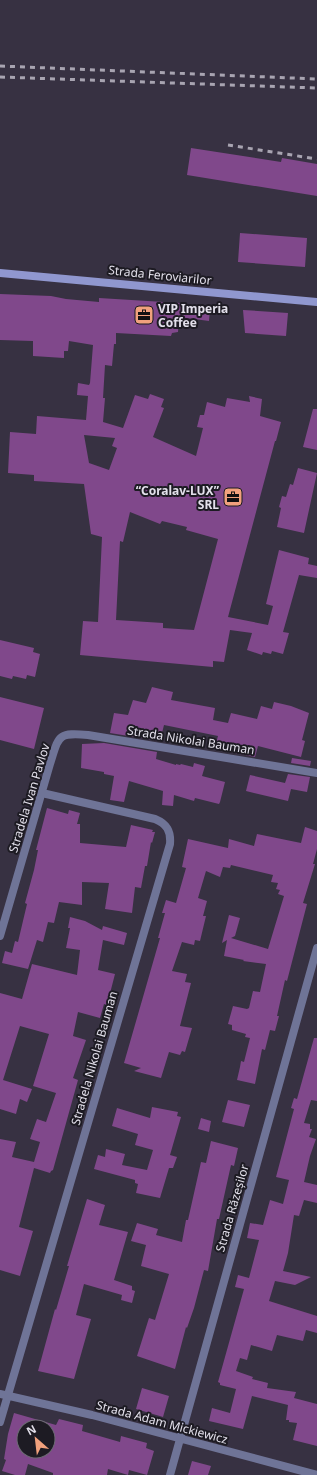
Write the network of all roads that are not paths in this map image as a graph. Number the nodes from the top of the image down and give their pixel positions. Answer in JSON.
{"nodes":[{"id":1,"x":0,"y":273,"type":"edge"},
{"id":2,"x":317,"y":302,"type":"edge"},
{"id":3,"x":62,"y":736,"type":"joint"},
{"id":4,"x":317,"y":773,"type":"edge"},
{"id":5,"x":42,"y":794,"type":"junction"},
{"id":6,"x":0,"y":936,"type":"edge"},
{"id":7,"x":317,"y":948,"type":"edge"},
{"id":8,"x":4,"y":1395,"type":"edge"},
{"id":9,"x":0,"y":1422,"type":"edge"},
{"id":10,"x":180,"y":1440,"type":"junction"},
{"id":11,"x":170,"y":1475,"type":"edge"},
{"id":12,"x":317,"y":1475,"type":"edge"}],
"edges":[{"from":1,"to":2,"type":"main road","name":"Strada Feroviarilor"},
{"from":3,"to":4,"type":"street","name":"Strada Nikolai Bauman"},
{"from":3,"to":5,"type":"street","name":"Stradela Ivan Pavlov"},
{"from":5,"to":6,"type":"street","name":"Stradela Ivan Pavlov"},
{"from":5,"to":8,"type":"street","name":"Stradela Nikolai Bauman"},
{"from":7,"to":10,"type":"street","name":"Strada Răzeșilor"},
{"from":8,"to":9,"type":"street","name":"Stradela Nikolai Bauman"},
{"from":8,"to":10,"type":"street","name":"Strada Adam Mickiewicz"},
{"from":10,"to":11,"type":"street","name":"Strada Răzeșilor"},
{"from":10,"to":12,"type":"street","name":"Strada Adam Mickiewicz"}]}
